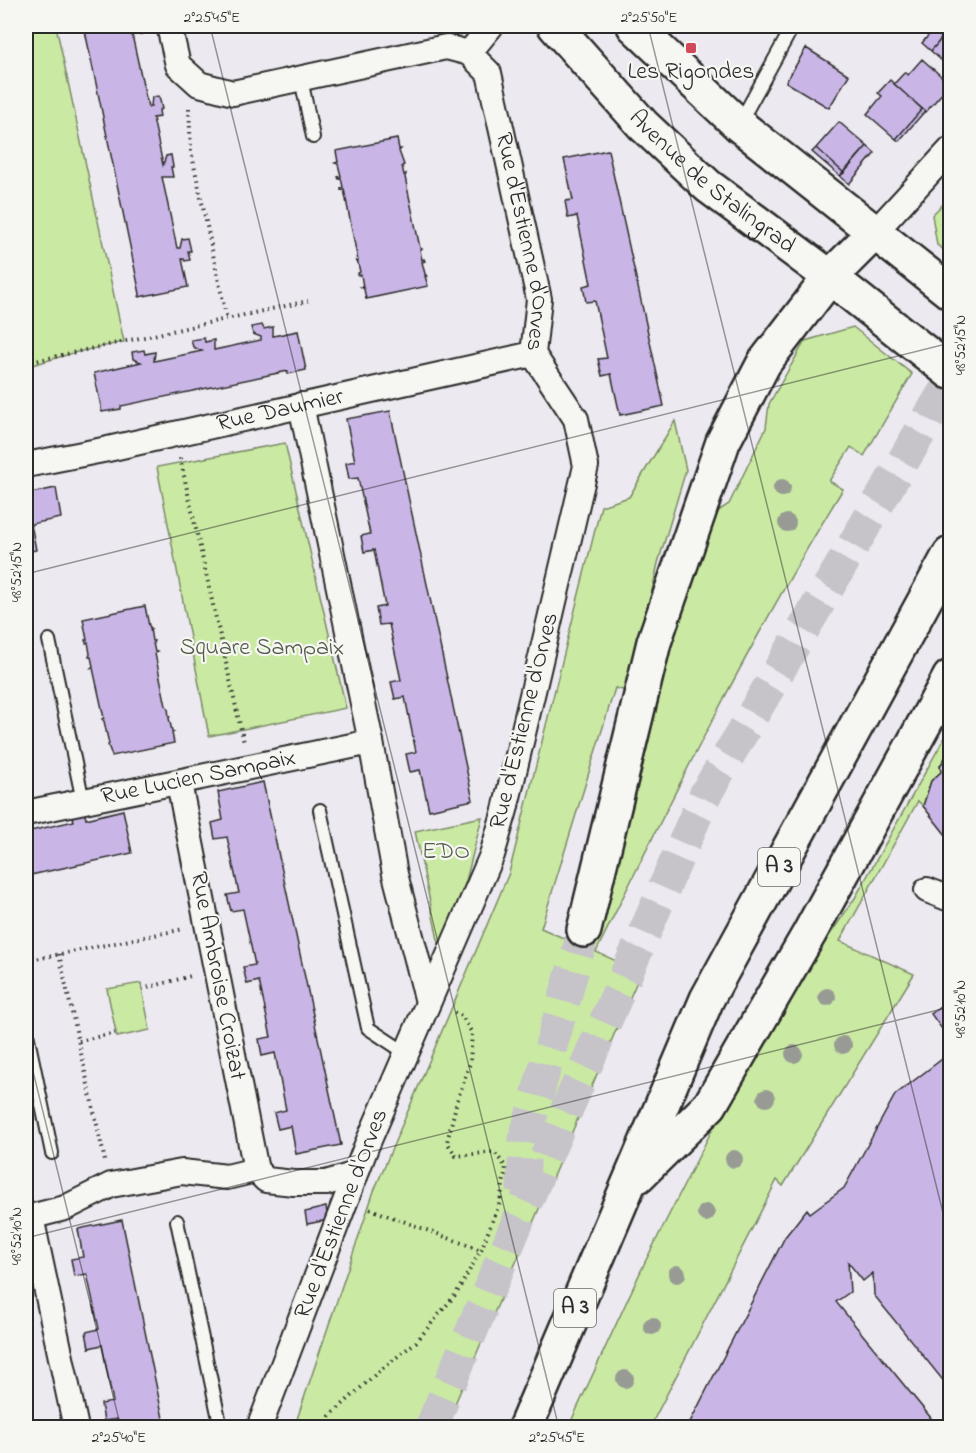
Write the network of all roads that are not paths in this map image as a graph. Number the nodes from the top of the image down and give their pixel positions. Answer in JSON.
{"nodes":[{"id":1,"x":170,"y":26,"type":"edge"},
{"id":2,"x":491,"y":26,"type":"edge"},
{"id":3,"x":555,"y":26,"type":"edge"},
{"id":4,"x":634,"y":26,"type":"edge"},
{"id":5,"x":793,"y":26,"type":"edge"},
{"id":6,"x":469,"y":53,"type":"junction"},
{"id":7,"x":301,"y":79,"type":"junction"},
{"id":8,"x":739,"y":125,"type":"junction"},
{"id":9,"x":313,"y":137,"type":"dead end"},
{"id":10,"x":951,"y":150,"type":"edge"},
{"id":11,"x":874,"y":233,"type":"junction"},
{"id":12,"x":830,"y":277,"type":"junction"},
{"id":13,"x":946,"y":288,"type":"edge"},
{"id":14,"x":533,"y":354,"type":"junction"},
{"id":15,"x":951,"y":372,"type":"edge"},
{"id":16,"x":301,"y":405,"type":"junction"},
{"id":17,"x":26,"y":465,"type":"edge"},
{"id":18,"x":951,"y":554,"type":"edge"},
{"id":19,"x":49,"y":640,"type":"dead end"},
{"id":20,"x":951,"y":677,"type":"edge"},
{"id":21,"x":371,"y":742,"type":"junction"},
{"id":22,"x":179,"y":783,"type":"junction"},
{"id":23,"x":83,"y":801,"type":"junction"},
{"id":24,"x":320,"y":810,"type":"dead end"},
{"id":25,"x":26,"y":813,"type":"edge"},
{"id":26,"x":927,"y":890,"type":"dead end"},
{"id":27,"x":951,"y":899,"type":"edge"},
{"id":28,"x":584,"y":930,"type":"tunnel mouth"},
{"id":29,"x":428,"y":1002,"type":"junction"},
{"id":30,"x":26,"y":1029,"type":"edge"},
{"id":31,"x":406,"y":1053,"type":"junction"},
{"id":32,"x":52,"y":1153,"type":"dead end"},
{"id":33,"x":256,"y":1170,"type":"junction"},
{"id":34,"x":356,"y":1174,"type":"junction"},
{"id":35,"x":626,"y":1188,"type":"junction"},
{"id":36,"x":28,"y":1217,"type":"edge"},
{"id":37,"x":177,"y":1221,"type":"dead end"},
{"id":38,"x":76,"y":1428,"type":"edge"},
{"id":39,"x":221,"y":1428,"type":"edge"},
{"id":40,"x":259,"y":1428,"type":"edge"},
{"id":41,"x":525,"y":1428,"type":"edge"}],
"edges":[{"from":1,"to":7,"type":"street"},
{"from":2,"to":6,"type":"street"},
{"from":3,"to":12,"type":"main road","name":"Avenue de Stalingrad"},
{"from":4,"to":8,"type":"main road"},
{"from":5,"to":8,"type":"lane"},
{"from":6,"to":7,"type":"street"},
{"from":6,"to":14,"type":"street","name":"Rue d'Estienne d'Orves"},
{"from":7,"to":9,"type":"lane"},
{"from":8,"to":11,"type":"main road"},
{"from":10,"to":11,"type":"street"},
{"from":11,"to":12,"type":"main road"},
{"from":11,"to":13,"type":"main road"},
{"from":12,"to":15,"type":"main road","name":"Avenue de Stalingrad"},
{"from":12,"to":28,"type":"main road"},
{"from":14,"to":16,"type":"street","name":"Rue Daumier"},
{"from":14,"to":29,"type":"street","name":"Rue d'Estienne d'Orves"},
{"from":16,"to":17,"type":"street","name":"Rue Daumier"},
{"from":16,"to":21,"type":"street"},
{"from":18,"to":35,"type":"main road","number":"A 3"},
{"from":19,"to":23,"type":"lane"},
{"from":20,"to":35,"type":"main road"},
{"from":21,"to":22,"type":"street","name":"Rue Lucien Sampaix"},
{"from":21,"to":29,"type":"street"},
{"from":22,"to":23,"type":"street","name":"Rue Lucien Sampaix"},
{"from":22,"to":33,"type":"street","name":"Rue Ambroise Croizat"},
{"from":23,"to":25,"type":"street","name":"Rue Lucien Sampaix"},
{"from":24,"to":31,"type":"lane"},
{"from":26,"to":27,"type":"street"},
{"from":29,"to":31,"type":"street","name":"Rue d'Estienne d'Orves"},
{"from":30,"to":32,"type":"lane"},
{"from":31,"to":34,"type":"street","name":"Rue d'Estienne d'Orves"},
{"from":33,"to":34,"type":"street"},
{"from":33,"to":36,"type":"street"},
{"from":34,"to":40,"type":"street","name":"Rue d'Estienne d'Orves"},
{"from":35,"to":41,"type":"main road","number":"A 3"},
{"from":36,"to":38,"type":"street"},
{"from":37,"to":39,"type":"lane"}]}
